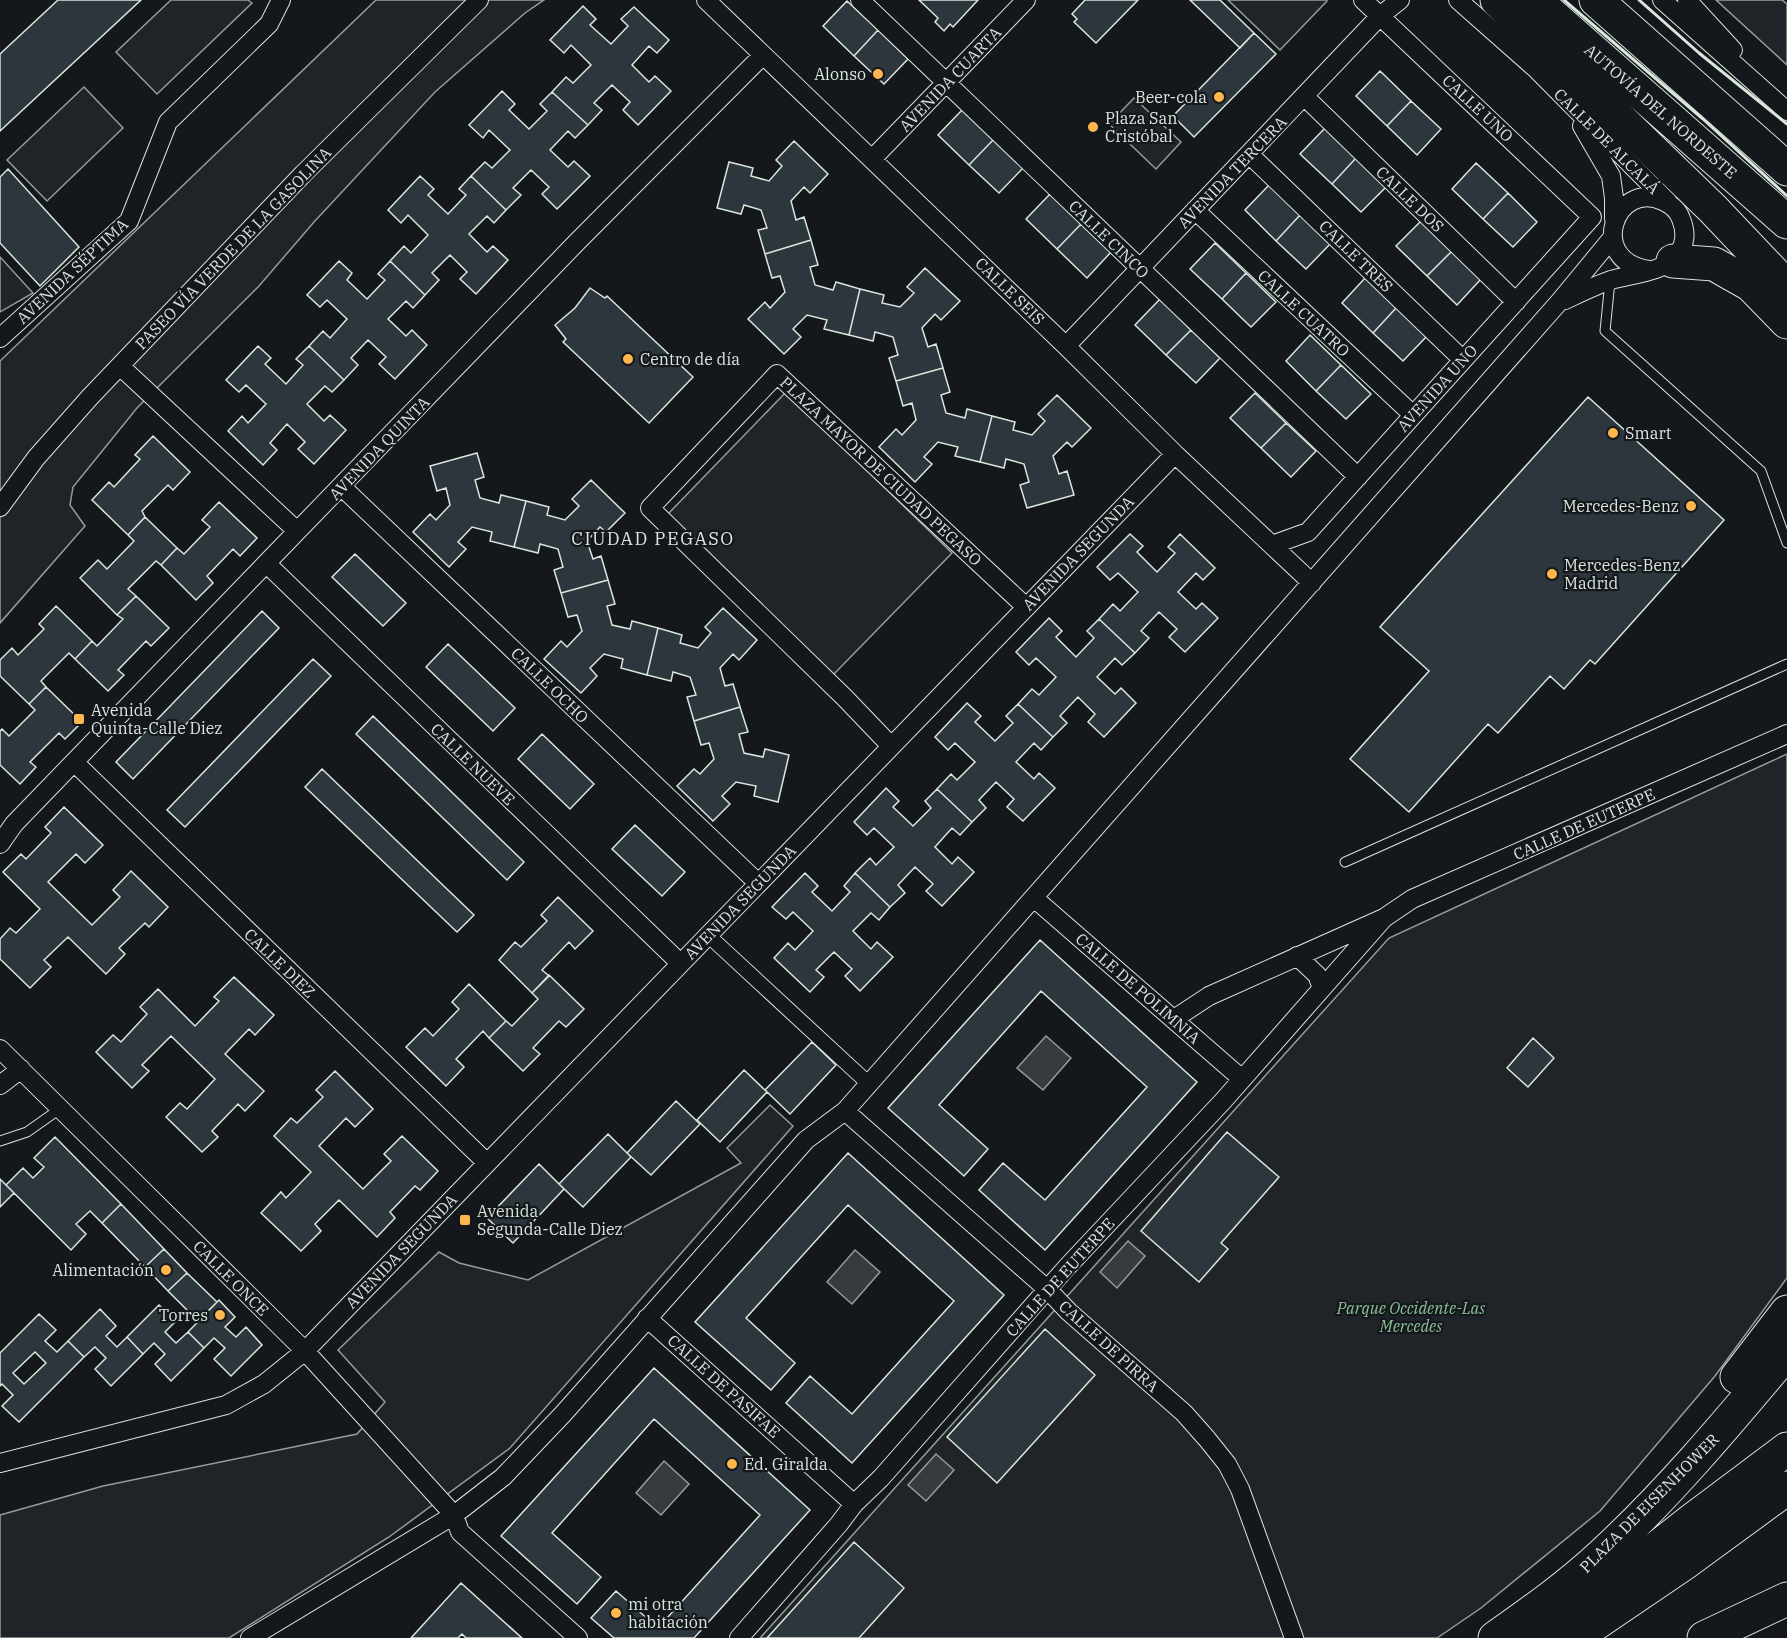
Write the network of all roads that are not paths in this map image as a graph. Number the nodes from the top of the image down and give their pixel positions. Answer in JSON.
{"nodes":[{"id":1,"x":281,"y":0,"type":"edge"},
{"id":2,"x":479,"y":0,"type":"edge"},
{"id":3,"x":706,"y":0,"type":"edge"},
{"id":4,"x":860,"y":0,"type":"edge"},
{"id":5,"x":1026,"y":0,"type":"edge"},
{"id":6,"x":1363,"y":0,"type":"edge"},
{"id":7,"x":1400,"y":0,"type":"edge"},
{"id":8,"x":1458,"y":0,"type":"edge"},
{"id":9,"x":1497,"y":0,"type":"edge"},
{"id":10,"x":1535,"y":0,"type":"edge"},
{"id":11,"x":1596,"y":0,"type":"edge"},
{"id":12,"x":1662,"y":0,"type":"edge"},
{"id":13,"x":1687,"y":0,"type":"edge"},
{"id":14,"x":1380,"y":16,"type":"junction"},
{"id":15,"x":763,"y":55,"type":"junction"},
{"id":16,"x":1535,"y":68,"type":"junction"},
{"id":17,"x":947,"y":84,"type":"junction"},
{"id":18,"x":1304,"y":96,"type":"junction"},
{"id":19,"x":1787,"y":109,"type":"edge"},
{"id":20,"x":1758,"y":143,"type":"junction"},
{"id":21,"x":1249,"y":154,"type":"junction"},
{"id":22,"x":873,"y":158,"type":"junction"},
{"id":23,"x":1787,"y":158,"type":"edge"},
{"id":24,"x":1787,"y":169,"type":"edge"},
{"id":25,"x":1195,"y":210,"type":"junction"},
{"id":26,"x":1679,"y":213,"type":"junction"},
{"id":27,"x":1592,"y":216,"type":"joint"},
{"id":28,"x":1614,"y":219,"type":"junction"},
{"id":29,"x":1787,"y":222,"type":"edge"},
{"id":30,"x":1612,"y":238,"type":"junction"},
{"id":31,"x":1661,"y":265,"type":"junction"},
{"id":32,"x":1140,"y":268,"type":"junction"},
{"id":33,"x":1610,"y":281,"type":"junction"},
{"id":34,"x":1787,"y":287,"type":"edge"},
{"id":35,"x":1516,"y":302,"type":"junction"},
{"id":36,"x":1560,"y":302,"type":"junction"},
{"id":37,"x":1787,"y":322,"type":"edge"},
{"id":38,"x":0,"y":338,"type":"edge"},
{"id":39,"x":1066,"y":346,"type":"junction"},
{"id":40,"x":1462,"y":359,"type":"junction"},
{"id":41,"x":120,"y":366,"type":"junction"},
{"id":42,"x":1413,"y":416,"type":"junction"},
{"id":43,"x":1175,"y":454,"type":"junction"},
{"id":44,"x":1358,"y":477,"type":"junction"},
{"id":45,"x":342,"y":487,"type":"junction"},
{"id":46,"x":0,"y":507,"type":"edge"},
{"id":47,"x":297,"y":531,"type":"junction"},
{"id":48,"x":1787,"y":543,"type":"edge"},
{"id":49,"x":1272,"y":545,"type":"junction"},
{"id":50,"x":267,"y":564,"type":"junction"},
{"id":51,"x":1312,"y":583,"type":"junction"},
{"id":52,"x":1026,"y":607,"type":"junction"},
{"id":53,"x":1787,"y":664,"type":"edge"},
{"id":54,"x":1787,"y":734,"type":"edge"},
{"id":55,"x":891,"y":746,"type":"junction"},
{"id":56,"x":74,"y":762,"type":"junction"},
{"id":57,"x":0,"y":844,"type":"edge"},
{"id":58,"x":1345,"y":862,"type":"dead end"},
{"id":59,"x":758,"y":883,"type":"junction"},
{"id":60,"x":1034,"y":898,"type":"junction"},
{"id":61,"x":1384,"y":918,"type":"junction"},
{"id":62,"x":708,"y":936,"type":"junction"},
{"id":63,"x":1297,"y":956,"type":"junction"},
{"id":64,"x":680,"y":963,"type":"junction"},
{"id":65,"x":1322,"y":988,"type":"junction"},
{"id":66,"x":1173,"y":1019,"type":"junction"},
{"id":67,"x":0,"y":1049,"type":"edge"},
{"id":68,"x":21,"y":1069,"type":"junction"},
{"id":69,"x":1242,"y":1079,"type":"junction"},
{"id":70,"x":869,"y":1084,"type":"junction"},
{"id":71,"x":0,"y":1085,"type":"edge"},
{"id":72,"x":61,"y":1108,"type":"junction"},
{"id":73,"x":845,"y":1111,"type":"junction"},
{"id":74,"x":0,"y":1141,"type":"edge"},
{"id":75,"x":487,"y":1163,"type":"junction"},
{"id":76,"x":1048,"y":1290,"type":"junction"},
{"id":77,"x":1787,"y":1312,"type":"edge"},
{"id":78,"x":647,"y":1318,"type":"junction"},
{"id":79,"x":305,"y":1351,"type":"junction"},
{"id":80,"x":1787,"y":1352,"type":"edge"},
{"id":81,"x":1787,"y":1449,"type":"edge"},
{"id":82,"x":0,"y":1463,"type":"edge"},
{"id":83,"x":1787,"y":1488,"type":"edge"},
{"id":84,"x":854,"y":1504,"type":"junction"},
{"id":85,"x":454,"y":1515,"type":"junction"},
{"id":86,"x":1787,"y":1599,"type":"edge"},
{"id":87,"x":1546,"y":1602,"type":"junction"},
{"id":88,"x":250,"y":1638,"type":"edge"},
{"id":89,"x":578,"y":1638,"type":"edge"},
{"id":90,"x":739,"y":1638,"type":"edge"},
{"id":91,"x":1294,"y":1638,"type":"edge"},
{"id":92,"x":1495,"y":1638,"type":"edge"},
{"id":93,"x":1534,"y":1638,"type":"edge"},
{"id":94,"x":1574,"y":1638,"type":"edge"},
{"id":95,"x":1704,"y":1638,"type":"edge"}],
"edges":[{"from":1,"to":38,"type":"street","name":"AVENIDA SÉPTIMA"},
{"from":2,"to":41,"type":"street","name":"PASEO VÍA VERDE DE LA GASOLINA"},
{"from":3,"to":15,"type":"street","name":"CALLE SEIS"},
{"from":4,"to":17,"type":"street","name":"CALLE CINCO"},
{"from":5,"to":17,"type":"street","name":"AVENIDA CUARTA"},
{"from":6,"to":14,"type":"street","name":"CALLE UNO"},
{"from":7,"to":14,"type":"street","name":"AVENIDA TERCERA"},
{"from":8,"to":16,"type":"street","name":"CALLE DE ALCALÁ"},
{"from":9,"to":34,"type":"highway"},
{"from":10,"to":29,"type":"highway","name":"AUTOVÍA DEL NORDESTE"},
{"from":11,"to":20,"type":"highway"},
{"from":12,"to":19,"type":"street"},
{"from":13,"to":19,"type":"street"},
{"from":14,"to":18,"type":"street","name":"AVENIDA TERCERA"},
{"from":14,"to":27,"type":"street","name":"CALLE UNO"},
{"from":15,"to":22,"type":"street","name":"CALLE SEIS"},
{"from":15,"to":45,"type":"street","name":"AVENIDA QUINTA"},
{"from":16,"to":26,"type":"street","name":"CALLE DE ALCALÁ"},
{"from":16,"to":28,"type":"street","name":"CALLE DE ALCALÁ"},
{"from":17,"to":22,"type":"street","name":"AVENIDA CUARTA"},
{"from":17,"to":32,"type":"street","name":"CALLE CINCO"},
{"from":18,"to":21,"type":"street","name":"AVENIDA TERCERA"},
{"from":18,"to":35,"type":"street","name":"CALLE DOS"},
{"from":20,"to":23,"type":"highway"},
{"from":20,"to":24,"type":"highway"},
{"from":21,"to":25,"type":"street","name":"AVENIDA TERCERA"},
{"from":21,"to":40,"type":"street","name":"CALLE TRES"},
{"from":22,"to":39,"type":"street","name":"CALLE SEIS"},
{"from":25,"to":32,"type":"street","name":"AVENIDA TERCERA"},
{"from":25,"to":42,"type":"street","name":"CALLE CUATRO"},
{"from":26,"to":28,"type":"street"},
{"from":26,"to":31,"type":"street"},
{"from":27,"to":35,"type":"street","name":"AVENIDA UNO"},
{"from":28,"to":30,"type":"street"},
{"from":30,"to":31,"type":"street"},
{"from":30,"to":36,"type":"street"},
{"from":31,"to":33,"type":"street"},
{"from":31,"to":37,"type":"highway"},
{"from":32,"to":39,"type":"street","name":"AVENIDA TERCERA"},
{"from":32,"to":44,"type":"street","name":"CALLE CINCO"},
{"from":33,"to":36,"type":"street"},
{"from":33,"to":48,"type":"lane"},
{"from":35,"to":40,"type":"street","name":"AVENIDA UNO"},
{"from":36,"to":51,"type":"street"},
{"from":39,"to":43,"type":"street","name":"CALLE SEIS"},
{"from":40,"to":42,"type":"street","name":"AVENIDA UNO"},
{"from":41,"to":46,"type":"street","name":"PASEO VÍA VERDE DE LA GASOLINA"},
{"from":41,"to":47,"type":"street"},
{"from":42,"to":44,"type":"street","name":"AVENIDA UNO"},
{"from":43,"to":49,"type":"street","name":"CALLE SEIS"},
{"from":43,"to":52,"type":"street","name":"AVENIDA SEGUNDA"},
{"from":44,"to":49,"type":"street","name":"AVENIDA UNO"},
{"from":45,"to":47,"type":"street","name":"AVENIDA QUINTA"},
{"from":45,"to":59,"type":"street","name":"CALLE OCHO"},
{"from":47,"to":50,"type":"street","name":"AVENIDA QUINTA"},
{"from":49,"to":51,"type":"street","name":"CALLE SEIS"},
{"from":50,"to":56,"type":"street","name":"AVENIDA QUINTA"},
{"from":50,"to":64,"type":"street","name":"CALLE NUEVE"},
{"from":51,"to":60,"type":"street"},
{"from":52,"to":55,"type":"street","name":"AVENIDA SEGUNDA"},
{"from":52,"to":55,"type":"street","name":"PLAZA MAYOR DE CIUDAD PEGASO"},
{"from":53,"to":58,"type":"lane"},
{"from":54,"to":61,"type":"street","name":"CALLE DE EUTERPE"},
{"from":55,"to":59,"type":"street","name":"AVENIDA SEGUNDA"},
{"from":56,"to":57,"type":"street","name":"AVENIDA QUINTA"},
{"from":56,"to":75,"type":"street","name":"CALLE DIEZ"},
{"from":59,"to":62,"type":"street","name":"AVENIDA SEGUNDA"},
{"from":60,"to":66,"type":"street","name":"CALLE DE POLIMNIA"},
{"from":60,"to":70,"type":"street"},
{"from":61,"to":63,"type":"street","name":"CALLE DE EUTERPE"},
{"from":61,"to":65,"type":"street","name":"CALLE DE EUTERPE"},
{"from":62,"to":64,"type":"street","name":"AVENIDA SEGUNDA"},
{"from":62,"to":70,"type":"street"},
{"from":63,"to":65,"type":"street"},
{"from":63,"to":66,"type":"street","name":"CALLE DE EUTERPE"},
{"from":64,"to":75,"type":"street","name":"AVENIDA SEGUNDA"},
{"from":65,"to":69,"type":"street","name":"CALLE DE EUTERPE"},
{"from":66,"to":69,"type":"street","name":"CALLE DE POLIMNIA"},
{"from":67,"to":68,"type":"street","name":"CALLE ONCE"},
{"from":68,"to":71,"type":"street"},
{"from":68,"to":72,"type":"street","name":"CALLE ONCE"},
{"from":69,"to":76,"type":"street","name":"CALLE DE EUTERPE"},
{"from":70,"to":73,"type":"street"},
{"from":72,"to":74,"type":"lane"},
{"from":72,"to":79,"type":"street","name":"CALLE ONCE"},
{"from":73,"to":76,"type":"street","name":"CALLE DE PIRRA"},
{"from":73,"to":78,"type":"street"},
{"from":75,"to":79,"type":"street","name":"AVENIDA SEGUNDA"},
{"from":76,"to":84,"type":"street","name":"CALLE DE EUTERPE"},
{"from":76,"to":91,"type":"street","name":"CALLE DE PIRRA"},
{"from":77,"to":87,"type":"highway"},
{"from":78,"to":84,"type":"street","name":"CALLE DE PASIFAE"},
{"from":78,"to":85,"type":"street"},
{"from":79,"to":82,"type":"street","name":"AVENIDA SEGUNDA"},
{"from":79,"to":85,"type":"street","name":"CALLE ONCE"},
{"from":80,"to":87,"type":"highway","name":"PLAZA DE EISENHOWER"},
{"from":81,"to":93,"type":"highway"},
{"from":83,"to":94,"type":"highway"},
{"from":84,"to":90,"type":"street","name":"CALLE DE EUTERPE"},
{"from":85,"to":88,"type":"street"},
{"from":85,"to":89,"type":"street","name":"CALLE ONCE"},
{"from":86,"to":95,"type":"highway"},
{"from":87,"to":92,"type":"highway","name":"PLAZA DE EISENHOWER"}]}
